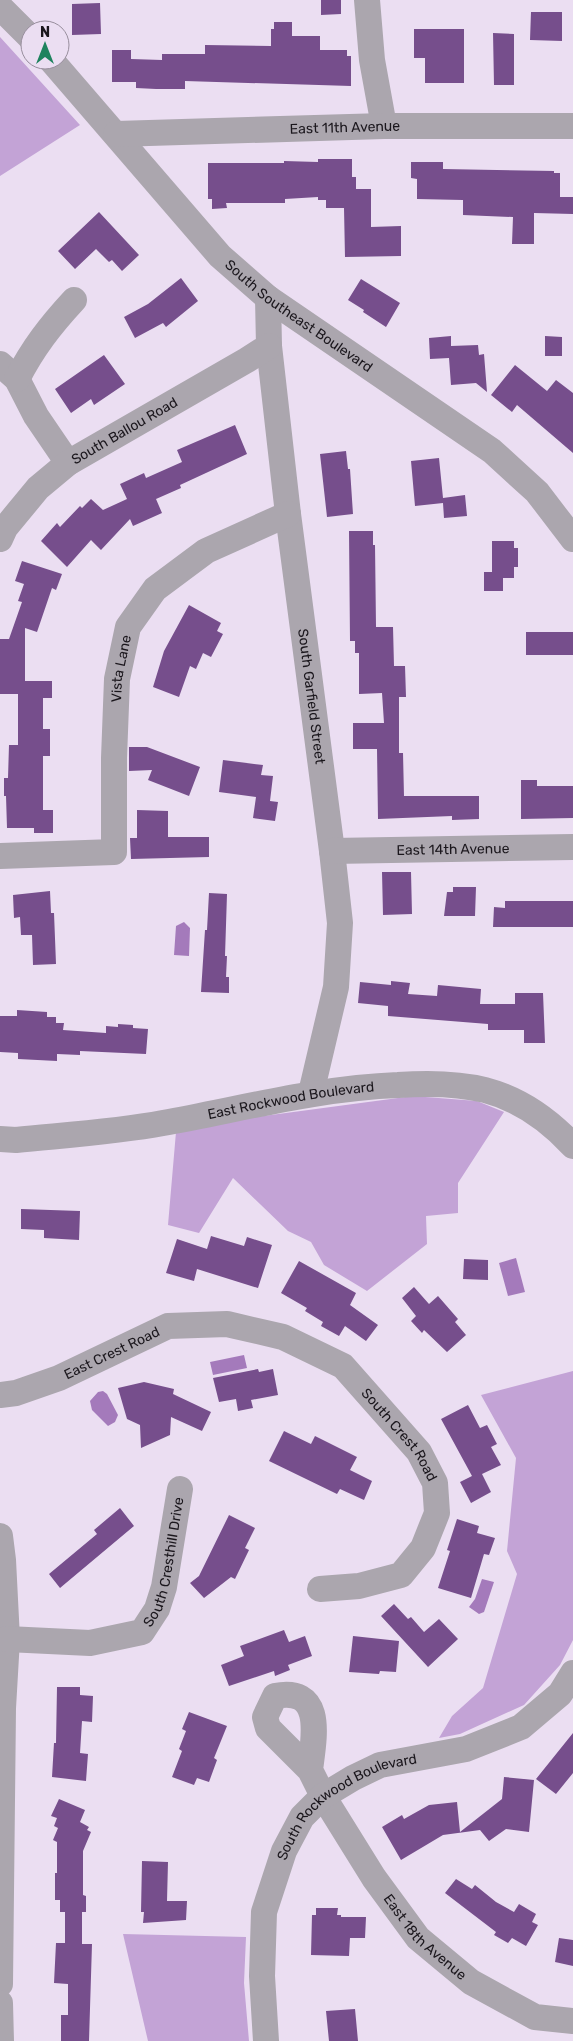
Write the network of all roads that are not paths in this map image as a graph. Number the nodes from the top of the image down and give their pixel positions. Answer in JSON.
{"nodes":[{"id":1,"x":367,"y":0,"type":"edge"},
{"id":2,"x":0,"y":7,"type":"edge"},
{"id":3,"x":20,"y":27,"type":"edge"},
{"id":4,"x":60,"y":70,"type":"edge"},
{"id":5,"x":384,"y":126,"type":"junction"},
{"id":6,"x":573,"y":126,"type":"edge"},
{"id":7,"x":116,"y":134,"type":"junction"},
{"id":8,"x":268,"y":298,"type":"junction"},
{"id":9,"x":74,"y":300,"type":"dead end"},
{"id":10,"x":269,"y":346,"type":"junction"},
{"id":11,"x":8,"y":371,"type":"edge"},
{"id":12,"x":68,"y":463,"type":"junction"},
{"id":13,"x":288,"y":514,"type":"junction"},
{"id":14,"x":0,"y":539,"type":"edge"},
{"id":15,"x":573,"y":539,"type":"edge"},
{"id":16,"x":573,"y":847,"type":"edge"},
{"id":17,"x":332,"y":851,"type":"junction"},
{"id":18,"x":0,"y":856,"type":"edge"},
{"id":19,"x":310,"y":1093,"type":"junction"},
{"id":20,"x":0,"y":1139,"type":"edge"},
{"id":21,"x":571,"y":1141,"type":"edge"},
{"id":22,"x":283,"y":1337,"type":"joint"},
{"id":23,"x":0,"y":1395,"type":"edge"},
{"id":24,"x":180,"y":1489,"type":"dead end"},
{"id":25,"x":0,"y":1536,"type":"edge"},
{"id":26,"x":320,"y":1589,"type":"dead end"},
{"id":27,"x":7,"y":1639,"type":"junction"},
{"id":28,"x":573,"y":1673,"type":"edge"},
{"id":29,"x":2,"y":1707,"type":"edge"},
{"id":30,"x":310,"y":1770,"type":"dead end"},
{"id":31,"x":323,"y":1796,"type":"junction"},
{"id":32,"x":0,"y":1984,"type":"edge"},
{"id":33,"x":0,"y":2004,"type":"edge"},
{"id":34,"x":573,"y":2021,"type":"edge"},
{"id":35,"x":1,"y":2041,"type":"edge"},
{"id":36,"x":266,"y":2041,"type":"edge"}],
"edges":[{"from":1,"to":5,"type":"street"},
{"from":2,"to":3,"type":"street"},
{"from":4,"to":7,"type":"street","name":"South Southeast Boulevard"},
{"from":5,"to":6,"type":"street","name":"East 11th Avenue"},
{"from":5,"to":7,"type":"street","name":"East 11th Avenue"},
{"from":7,"to":8,"type":"street","name":"South Southeast Boulevard"},
{"from":8,"to":10,"type":"street","name":"South Garfield Street"},
{"from":8,"to":15,"type":"street","name":"South Southeast Boulevard"},
{"from":9,"to":11,"type":"street"},
{"from":10,"to":12,"type":"street","name":"South Ballou Road"},
{"from":10,"to":13,"type":"street","name":"South Garfield Street"},
{"from":11,"to":12,"type":"street"},
{"from":12,"to":14,"type":"street","name":"South Ballou Road"},
{"from":13,"to":17,"type":"street","name":"South Garfield Street"},
{"from":13,"to":18,"type":"street","name":"Vista Lane"},
{"from":16,"to":17,"type":"street","name":"East 14th Avenue"},
{"from":17,"to":19,"type":"street","name":"South Garfield Street"},
{"from":19,"to":20,"type":"street","name":"East Rockwood Boulevard"},
{"from":19,"to":21,"type":"street","name":"East Rockwood Boulevard"},
{"from":22,"to":23,"type":"street","name":"East Crest Road"},
{"from":22,"to":26,"type":"street","name":"South Crest Road"},
{"from":24,"to":27,"type":"street","name":"South Cresthill Drive"},
{"from":25,"to":27,"type":"street"},
{"from":27,"to":29,"type":"street"},
{"from":28,"to":31,"type":"street","name":"South Rockwood Boulevard"},
{"from":29,"to":32,"type":"street"},
{"from":30,"to":31,"type":"street","name":"East 18th Avenue"},
{"from":31,"to":34,"type":"street","name":"East 18th Avenue"},
{"from":31,"to":36,"type":"street","name":"South Rockwood Boulevard"},
{"from":33,"to":35,"type":"street"}]}
